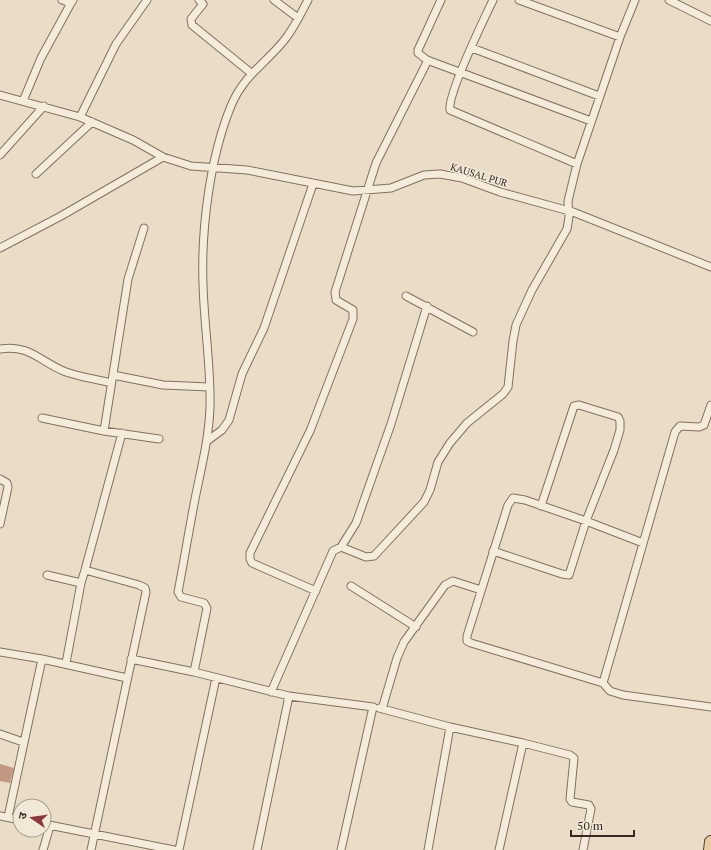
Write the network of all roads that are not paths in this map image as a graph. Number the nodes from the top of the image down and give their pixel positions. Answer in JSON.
{"nodes":[{"id":1,"x":62,"y":0,"type":"edge"},
{"id":2,"x":147,"y":0,"type":"edge"},
{"id":3,"x":199,"y":0,"type":"edge"},
{"id":4,"x":274,"y":0,"type":"edge"},
{"id":5,"x":308,"y":0,"type":"edge"},
{"id":6,"x":441,"y":0,"type":"edge"},
{"id":7,"x":492,"y":0,"type":"edge"},
{"id":8,"x":519,"y":0,"type":"edge"},
{"id":9,"x":635,"y":0,"type":"edge"},
{"id":10,"x":669,"y":0,"type":"edge"},
{"id":11,"x":72,"y":1,"type":"edge"},
{"id":12,"x":298,"y":18,"type":"junction"},
{"id":13,"x":711,"y":21,"type":"edge"},
{"id":14,"x":620,"y":37,"type":"junction"},
{"id":15,"x":472,"y":48,"type":"junction"},
{"id":16,"x":426,"y":60,"type":"junction"},
{"id":17,"x":461,"y":72,"type":"junction"},
{"id":18,"x":251,"y":73,"type":"junction"},
{"id":19,"x":0,"y":95,"type":"edge"},
{"id":20,"x":599,"y":96,"type":"junction"},
{"id":21,"x":23,"y":101,"type":"junction"},
{"id":22,"x":44,"y":106,"type":"junction"},
{"id":23,"x":80,"y":117,"type":"junction"},
{"id":24,"x":591,"y":121,"type":"junction"},
{"id":25,"x":92,"y":122,"type":"junction"},
{"id":26,"x":0,"y":155,"type":"edge"},
{"id":27,"x":163,"y":157,"type":"junction"},
{"id":28,"x":577,"y":164,"type":"junction"},
{"id":29,"x":214,"y":168,"type":"junction"},
{"id":30,"x":36,"y":174,"type":"dead end"},
{"id":31,"x":313,"y":184,"type":"junction"},
{"id":32,"x":367,"y":191,"type":"junction"},
{"id":33,"x":568,"y":210,"type":"junction"},
{"id":34,"x":144,"y":228,"type":"dead end"},
{"id":35,"x":0,"y":248,"type":"edge"},
{"id":36,"x":711,"y":267,"type":"edge"},
{"id":37,"x":406,"y":296,"type":"dead end"},
{"id":38,"x":427,"y":306,"type":"junction"},
{"id":39,"x":473,"y":332,"type":"dead end"},
{"id":40,"x":0,"y":349,"type":"edge"},
{"id":41,"x":113,"y":375,"type":"junction"},
{"id":42,"x":111,"y":383,"type":"junction"},
{"id":43,"x":209,"y":387,"type":"junction"},
{"id":44,"x":711,"y":405,"type":"edge"},
{"id":45,"x":42,"y":418,"type":"dead end"},
{"id":46,"x":104,"y":431,"type":"junction"},
{"id":47,"x":122,"y":434,"type":"junction"},
{"id":48,"x":159,"y":439,"type":"dead end"},
{"id":49,"x":207,"y":441,"type":"junction"},
{"id":50,"x":0,"y":479,"type":"edge"},
{"id":51,"x":541,"y":506,"type":"junction"},
{"id":52,"x":586,"y":521,"type":"junction"},
{"id":53,"x":0,"y":524,"type":"edge"},
{"id":54,"x":643,"y":543,"type":"junction"},
{"id":55,"x":341,"y":547,"type":"junction"},
{"id":56,"x":493,"y":551,"type":"junction"},
{"id":57,"x":85,"y":570,"type":"junction"},
{"id":58,"x":47,"y":575,"type":"dead end"},
{"id":59,"x":81,"y":583,"type":"junction"},
{"id":60,"x":351,"y":586,"type":"dead end"},
{"id":61,"x":482,"y":590,"type":"junction"},
{"id":62,"x":316,"y":591,"type":"junction"},
{"id":63,"x":416,"y":627,"type":"junction"},
{"id":64,"x":0,"y":652,"type":"edge"},
{"id":65,"x":42,"y":659,"type":"junction"},
{"id":66,"x":131,"y":659,"type":"junction"},
{"id":67,"x":66,"y":663,"type":"junction"},
{"id":68,"x":194,"y":672,"type":"junction"},
{"id":69,"x":127,"y":678,"type":"junction"},
{"id":70,"x":216,"y":678,"type":"junction"},
{"id":71,"x":603,"y":683,"type":"junction"},
{"id":72,"x":271,"y":692,"type":"junction"},
{"id":73,"x":290,"y":696,"type":"junction"},
{"id":74,"x":373,"y":707,"type":"junction"},
{"id":75,"x":711,"y":707,"type":"edge"},
{"id":76,"x":382,"y":709,"type":"junction"},
{"id":77,"x":450,"y":727,"type":"junction"},
{"id":78,"x":0,"y":734,"type":"edge"},
{"id":79,"x":24,"y":742,"type":"junction"},
{"id":80,"x":523,"y":743,"type":"junction"},
{"id":81,"x":0,"y":816,"type":"edge"},
{"id":82,"x":8,"y":817,"type":"junction"},
{"id":83,"x":12,"y":818,"type":"edge"},
{"id":84,"x":52,"y":826,"type":"edge"},
{"id":85,"x":94,"y":835,"type":"junction"},
{"id":86,"x":45,"y":838,"type":"edge"},
{"id":87,"x":711,"y":842,"type":"edge"},
{"id":88,"x":43,"y":850,"type":"edge"},
{"id":89,"x":91,"y":850,"type":"edge"},
{"id":90,"x":174,"y":850,"type":"edge"},
{"id":91,"x":179,"y":850,"type":"edge"},
{"id":92,"x":257,"y":850,"type":"edge"},
{"id":93,"x":341,"y":850,"type":"edge"},
{"id":94,"x":428,"y":850,"type":"edge"},
{"id":95,"x":499,"y":850,"type":"edge"},
{"id":96,"x":583,"y":850,"type":"edge"},
{"id":97,"x":710,"y":850,"type":"edge"}],
"edges":[{"from":1,"to":11,"type":"street"},
{"from":2,"to":23,"type":"street"},
{"from":3,"to":18,"type":"street"},
{"from":4,"to":12,"type":"street"},
{"from":5,"to":12,"type":"street"},
{"from":6,"to":16,"type":"street"},
{"from":7,"to":15,"type":"street"},
{"from":8,"to":14,"type":"street"},
{"from":9,"to":14,"type":"street"},
{"from":10,"to":13,"type":"street"},
{"from":11,"to":21,"type":"street"},
{"from":12,"to":18,"type":"street"},
{"from":14,"to":20,"type":"street"},
{"from":15,"to":17,"type":"street"},
{"from":15,"to":20,"type":"street"},
{"from":16,"to":17,"type":"street"},
{"from":16,"to":32,"type":"street"},
{"from":17,"to":24,"type":"street"},
{"from":17,"to":28,"type":"street"},
{"from":18,"to":29,"type":"street"},
{"from":19,"to":21,"type":"street","name":"KAUSAL PUR"},
{"from":20,"to":24,"type":"street"},
{"from":21,"to":22,"type":"street","name":"KAUSAL PUR"},
{"from":22,"to":23,"type":"street","name":"KAUSAL PUR"},
{"from":22,"to":26,"type":"street"},
{"from":23,"to":25,"type":"street","name":"KAUSAL PUR"},
{"from":24,"to":28,"type":"street"},
{"from":25,"to":27,"type":"street","name":"KAUSAL PUR"},
{"from":25,"to":30,"type":"street"},
{"from":27,"to":29,"type":"street","name":"KAUSAL PUR"},
{"from":27,"to":35,"type":"street"},
{"from":28,"to":33,"type":"street"},
{"from":29,"to":31,"type":"street","name":"KAUSAL PUR"},
{"from":29,"to":43,"type":"street"},
{"from":31,"to":32,"type":"street","name":"KAUSAL PUR"},
{"from":31,"to":49,"type":"street"},
{"from":32,"to":33,"type":"street","name":"KAUSAL PUR"},
{"from":32,"to":62,"type":"street"},
{"from":33,"to":36,"type":"street","name":"KAUSAL PUR"},
{"from":33,"to":55,"type":"street"},
{"from":34,"to":41,"type":"street"},
{"from":37,"to":38,"type":"street"},
{"from":38,"to":39,"type":"street"},
{"from":38,"to":55,"type":"street"},
{"from":40,"to":42,"type":"street"},
{"from":41,"to":42,"type":"street"},
{"from":41,"to":43,"type":"street"},
{"from":42,"to":46,"type":"street"},
{"from":43,"to":49,"type":"street"},
{"from":44,"to":54,"type":"street"},
{"from":45,"to":46,"type":"street"},
{"from":46,"to":47,"type":"street"},
{"from":47,"to":48,"type":"street"},
{"from":47,"to":57,"type":"street"},
{"from":49,"to":68,"type":"street"},
{"from":50,"to":53,"type":"street"},
{"from":51,"to":52,"type":"street"},
{"from":51,"to":52,"type":"street"},
{"from":51,"to":56,"type":"street"},
{"from":52,"to":54,"type":"street"},
{"from":52,"to":56,"type":"street"},
{"from":54,"to":71,"type":"street"},
{"from":55,"to":62,"type":"street"},
{"from":56,"to":61,"type":"street"},
{"from":57,"to":59,"type":"street"},
{"from":57,"to":66,"type":"street"},
{"from":58,"to":59,"type":"street"},
{"from":59,"to":67,"type":"street"},
{"from":60,"to":63,"type":"street"},
{"from":61,"to":63,"type":"street"},
{"from":61,"to":71,"type":"street"},
{"from":62,"to":72,"type":"street"},
{"from":63,"to":76,"type":"street"},
{"from":64,"to":65,"type":"street"},
{"from":65,"to":67,"type":"street"},
{"from":65,"to":79,"type":"street"},
{"from":66,"to":68,"type":"street"},
{"from":66,"to":69,"type":"street"},
{"from":67,"to":69,"type":"street"},
{"from":68,"to":70,"type":"street"},
{"from":69,"to":85,"type":"street"},
{"from":70,"to":72,"type":"street"},
{"from":70,"to":91,"type":"street"},
{"from":71,"to":75,"type":"street"},
{"from":72,"to":73,"type":"street"},
{"from":73,"to":74,"type":"street"},
{"from":73,"to":92,"type":"street"},
{"from":74,"to":76,"type":"street"},
{"from":74,"to":93,"type":"street"},
{"from":76,"to":77,"type":"street"},
{"from":77,"to":80,"type":"street"},
{"from":77,"to":94,"type":"street"},
{"from":78,"to":79,"type":"street"},
{"from":79,"to":82,"type":"street"},
{"from":80,"to":95,"type":"street"},
{"from":80,"to":96,"type":"street"},
{"from":81,"to":82,"type":"street"},
{"from":82,"to":83,"type":"street"},
{"from":84,"to":85,"type":"street"},
{"from":85,"to":89,"type":"street"},
{"from":85,"to":90,"type":"street"},
{"from":86,"to":88,"type":"street"},
{"from":87,"to":97,"type":"main road"}]}
